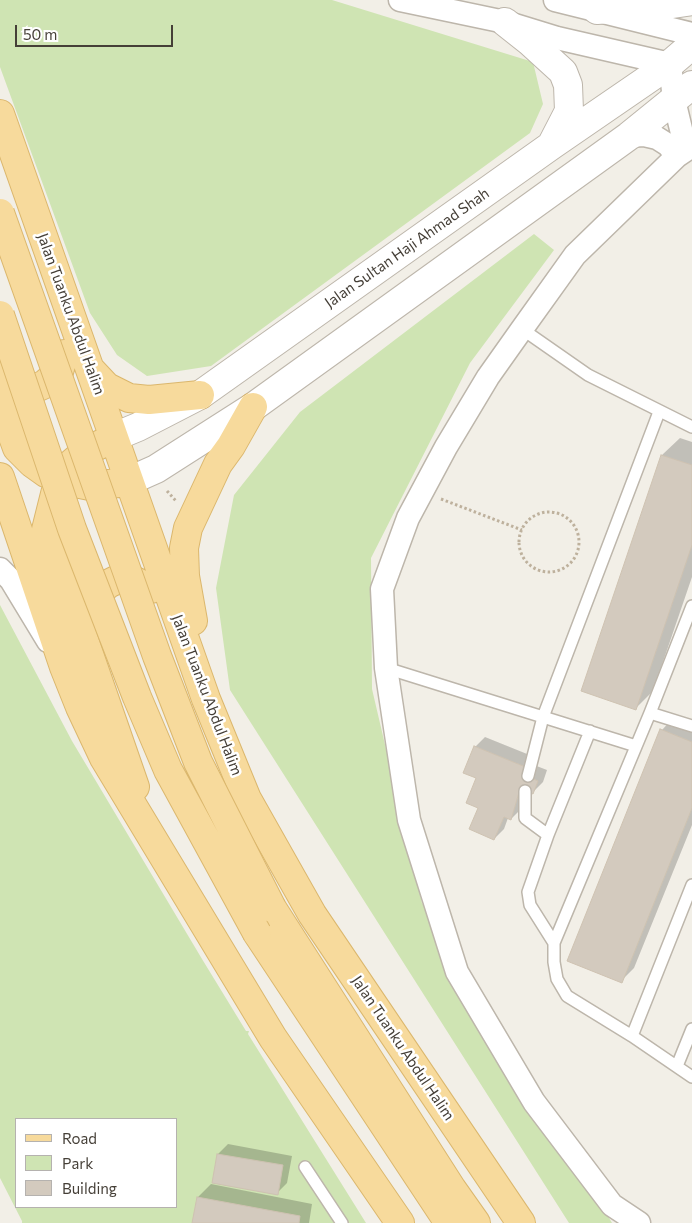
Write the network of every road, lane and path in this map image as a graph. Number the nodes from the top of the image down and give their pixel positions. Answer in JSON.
{"nodes":[{"id":1,"x":400,"y":0,"type":"edge"},
{"id":2,"x":555,"y":0,"type":"edge"},
{"id":3,"x":692,"y":1,"type":"edge"},
{"id":4,"x":597,"y":10,"type":"junction"},
{"id":5,"x":505,"y":22,"type":"junction"},
{"id":6,"x":692,"y":34,"type":"edge"},
{"id":7,"x":692,"y":45,"type":"edge"},
{"id":8,"x":670,"y":64,"type":"junction"},
{"id":9,"x":683,"y":92,"type":"edge"},
{"id":10,"x":0,"y":114,"type":"edge"},
{"id":11,"x":629,"y":136,"type":"junction"},
{"id":12,"x":552,"y":146,"type":"junction"},
{"id":13,"x":685,"y":151,"type":"edge"},
{"id":14,"x":0,"y":213,"type":"edge"},
{"id":15,"x":70,"y":313,"type":"junction"},
{"id":16,"x":0,"y":315,"type":"edge"},
{"id":17,"x":522,"y":328,"type":"junction"},
{"id":18,"x":91,"y":370,"type":"junction"},
{"id":19,"x":0,"y":376,"type":"edge"},
{"id":20,"x":200,"y":395,"type":"junction"},
{"id":21,"x":0,"y":401,"type":"edge"},
{"id":22,"x":252,"y":407,"type":"junction"},
{"id":23,"x":659,"y":412,"type":"junction"},
{"id":24,"x":692,"y":427,"type":"edge"},
{"id":25,"x":114,"y":437,"type":"junction"},
{"id":26,"x":0,"y":477,"type":"edge"},
{"id":27,"x":59,"y":478,"type":"junction"},
{"id":28,"x":129,"y":481,"type":"junction"},
{"id":29,"x":452,"y":504,"type":"dead end"},
{"id":30,"x":522,"y":530,"type":"junction"},
{"id":31,"x":0,"y":569,"type":"edge"},
{"id":32,"x":692,"y":606,"type":"edge"},
{"id":33,"x":180,"y":623,"type":"junction"},
{"id":34,"x":91,"y":658,"type":"junction"},
{"id":35,"x":64,"y":667,"type":"junction"},
{"id":36,"x":386,"y":668,"type":"junction"},
{"id":37,"x":206,"y":699,"type":"junction"},
{"id":38,"x":650,"y":713,"type":"junction"},
{"id":39,"x":543,"y":717,"type":"junction"},
{"id":40,"x":692,"y":726,"type":"edge"},
{"id":41,"x":590,"y":731,"type":"junction"},
{"id":42,"x":636,"y":746,"type":"junction"},
{"id":43,"x":528,"y":776,"type":"dead end"},
{"id":44,"x":525,"y":791,"type":"dead end"},
{"id":45,"x":548,"y":835,"type":"junction"},
{"id":46,"x":153,"y":840,"type":"junction"},
{"id":47,"x":692,"y":885,"type":"edge"},
{"id":48,"x":554,"y":943,"type":"junction"},
{"id":49,"x":314,"y":974,"type":"junction"},
{"id":50,"x":692,"y":1029,"type":"edge"},
{"id":51,"x":632,"y":1036,"type":"junction"},
{"id":52,"x":273,"y":1038,"type":"junction"},
{"id":53,"x":677,"y":1066,"type":"junction"},
{"id":54,"x":692,"y":1076,"type":"edge"},
{"id":55,"x":305,"y":1167,"type":"dead end"},
{"id":56,"x":342,"y":1223,"type":"edge"},
{"id":57,"x":400,"y":1223,"type":"edge"},
{"id":58,"x":419,"y":1223,"type":"edge"},
{"id":59,"x":449,"y":1223,"type":"edge"},
{"id":60,"x":476,"y":1223,"type":"edge"},
{"id":61,"x":508,"y":1223,"type":"edge"},
{"id":62,"x":521,"y":1223,"type":"edge"},
{"id":63,"x":639,"y":1223,"type":"edge"}],
"edges":[{"from":1,"to":5,"type":"street"},
{"from":2,"to":4,"type":"street"},
{"from":3,"to":4,"type":"street"},
{"from":4,"to":6,"type":"street"},
{"from":5,"to":8,"type":"street"},
{"from":5,"to":12,"type":"street"},
{"from":7,"to":8,"type":"street","name":"Jalan Sultan Haji Ahmad Shah"},
{"from":8,"to":9,"type":"street"},
{"from":8,"to":12,"type":"street","name":"Jalan Sultan Haji Ahmad Shah"},
{"from":9,"to":11,"type":"street"},
{"from":9,"to":13,"type":"street"},
{"from":10,"to":15,"type":"main road","name":"Jalan Tuanku Abdul Halim"},
{"from":11,"to":13,"type":"street"},
{"from":11,"to":22,"type":"street"},
{"from":12,"to":20,"type":"street","name":"Jalan Sultan Haji Ahmad Shah"},
{"from":13,"to":17,"type":"street"},
{"from":14,"to":49,"type":"main road","name":"Jalan Tuanku Abdul Halim","bridge":true},
{"from":15,"to":18,"type":"main road","name":"Jalan Tuanku Abdul Halim"},
{"from":15,"to":19,"type":"main road"},
{"from":16,"to":59,"type":"main road","bridge":true},
{"from":17,"to":23,"type":"lane"},
{"from":17,"to":36,"type":"street"},
{"from":18,"to":20,"type":"main road"},
{"from":18,"to":25,"type":"main road","name":"Jalan Tuanku Abdul Halim"},
{"from":20,"to":25,"type":"street","name":"Jalan Sultan Haji Ahmad Shah"},
{"from":21,"to":27,"type":"main road"},
{"from":22,"to":28,"type":"street"},
{"from":22,"to":37,"type":"main road"},
{"from":23,"to":24,"type":"lane"},
{"from":23,"to":39,"type":"lane"},
{"from":25,"to":27,"type":"main road"},
{"from":25,"to":28,"type":"main road","name":"Jalan Tuanku Abdul Halim"},
{"from":26,"to":35,"type":"main road"},
{"from":27,"to":28,"type":"main road"},
{"from":27,"to":34,"type":"main road"},
{"from":28,"to":33,"type":"main road","name":"Jalan Tuanku Abdul Halim"},
{"from":29,"to":30,"type":"path"},
{"from":30,"to":30,"type":"path"},
{"from":31,"to":35,"type":"street"},
{"from":32,"to":38,"type":"lane"},
{"from":33,"to":34,"type":"main road"},
{"from":33,"to":37,"type":"main road","name":"Jalan Tuanku Abdul Halim"},
{"from":34,"to":46,"type":"main road"},
{"from":35,"to":46,"type":"main road"},
{"from":36,"to":39,"type":"lane"},
{"from":36,"to":63,"type":"street"},
{"from":37,"to":62,"type":"main road","name":"Jalan Tuanku Abdul Halim"},
{"from":38,"to":40,"type":"lane"},
{"from":38,"to":42,"type":"lane"},
{"from":39,"to":41,"type":"lane"},
{"from":39,"to":43,"type":"lane"},
{"from":41,"to":42,"type":"lane"},
{"from":41,"to":45,"type":"lane"},
{"from":42,"to":48,"type":"lane"},
{"from":44,"to":45,"type":"lane"},
{"from":45,"to":48,"type":"lane"},
{"from":46,"to":52,"type":"main road"},
{"from":47,"to":51,"type":"lane"},
{"from":48,"to":51,"type":"lane"},
{"from":49,"to":60,"type":"main road","name":"Jalan Tuanku Abdul Halim"},
{"from":49,"to":61,"type":"main road"},
{"from":50,"to":53,"type":"lane"},
{"from":51,"to":53,"type":"lane"},
{"from":52,"to":57,"type":"main road"},
{"from":52,"to":58,"type":"main road"},
{"from":53,"to":54,"type":"lane"},
{"from":55,"to":56,"type":"lane"}]}
